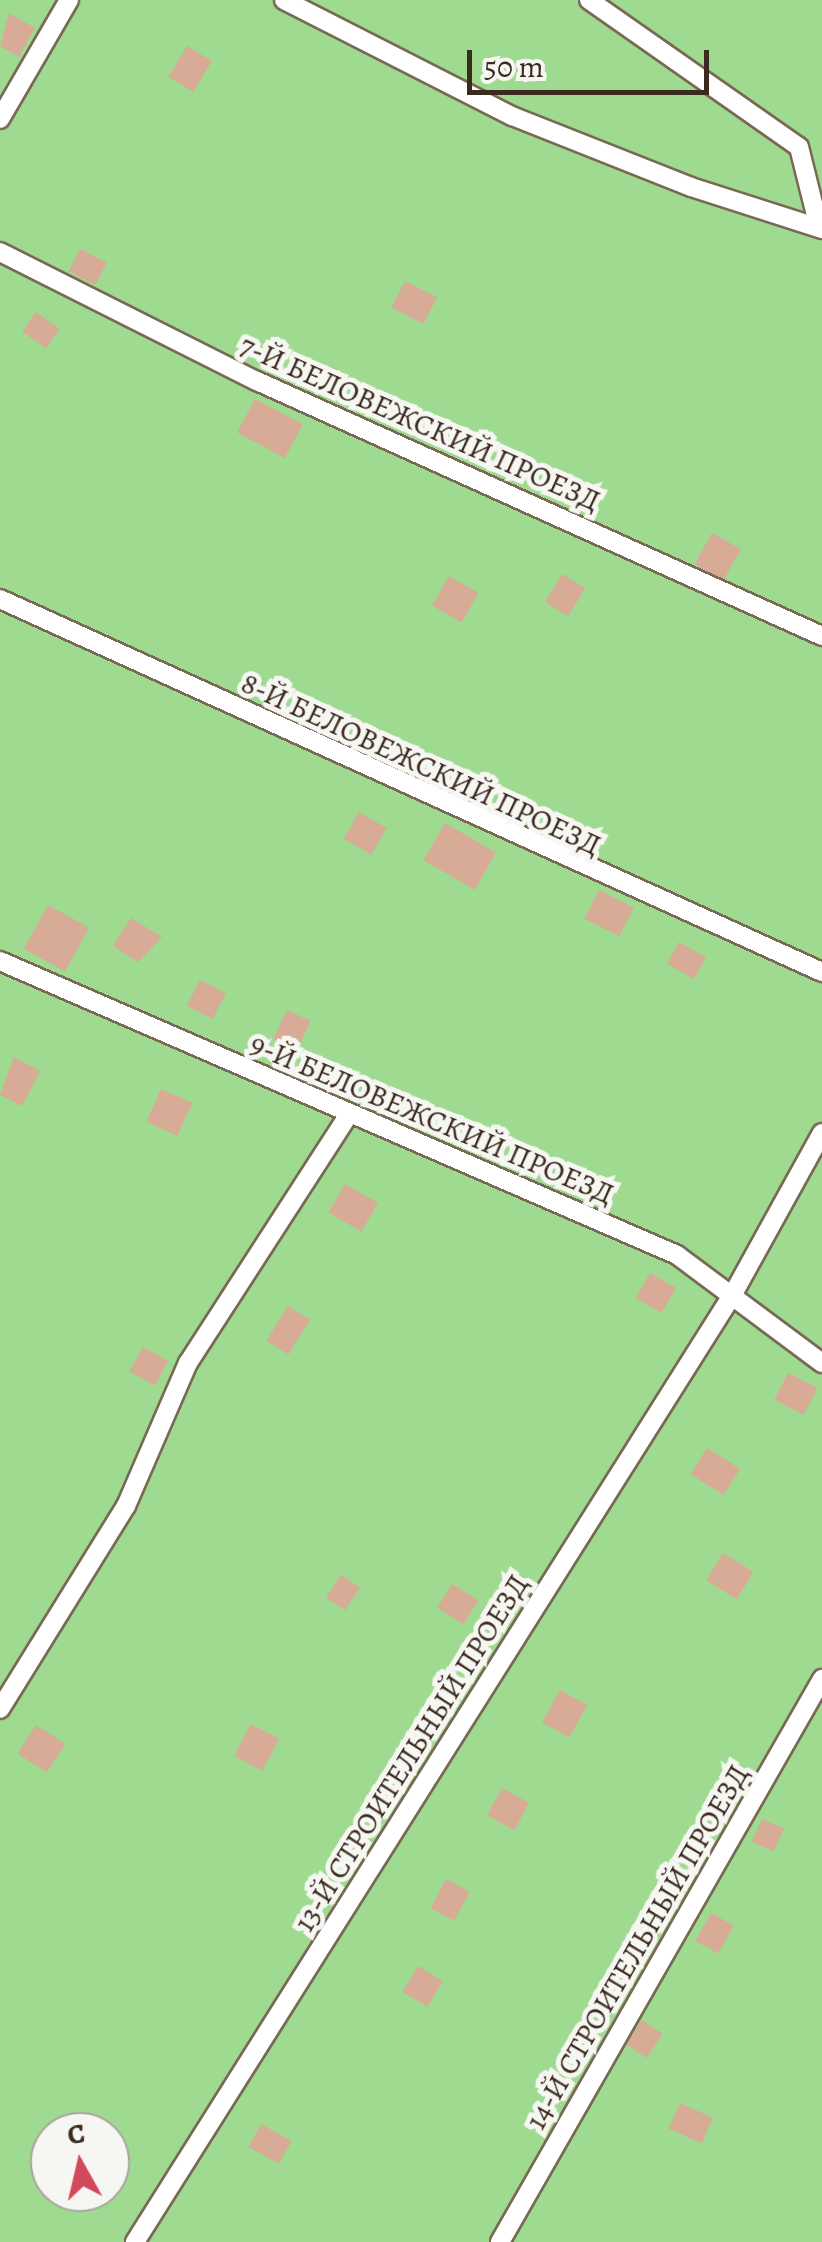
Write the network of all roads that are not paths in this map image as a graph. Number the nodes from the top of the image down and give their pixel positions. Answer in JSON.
{"nodes":[{"id":1,"x":69,"y":0,"type":"edge"},
{"id":2,"x":284,"y":0,"type":"edge"},
{"id":3,"x":589,"y":0,"type":"edge"},
{"id":4,"x":0,"y":120,"type":"edge"},
{"id":5,"x":821,"y":228,"type":"edge"},
{"id":6,"x":0,"y":252,"type":"edge"},
{"id":7,"x":0,"y":599,"type":"edge"},
{"id":8,"x":822,"y":636,"type":"edge"},
{"id":9,"x":0,"y":961,"type":"edge"},
{"id":10,"x":822,"y":972,"type":"edge"},
{"id":11,"x":349,"y":1114,"type":"junction"},
{"id":12,"x":822,"y":1133,"type":"edge"},
{"id":13,"x":733,"y":1294,"type":"junction"},
{"id":14,"x":822,"y":1364,"type":"edge"},
{"id":15,"x":822,"y":1679,"type":"edge"},
{"id":16,"x":0,"y":1709,"type":"edge"},
{"id":17,"x":135,"y":2242,"type":"edge"},
{"id":18,"x":500,"y":2242,"type":"edge"}],
"edges":[{"from":1,"to":4,"type":"lane"},
{"from":2,"to":5,"type":"lane"},
{"from":3,"to":5,"type":"lane"},
{"from":6,"to":8,"type":"lane","name":"7-Й БЕЛОВЕЖСКИЙ ПРОЕЗД"},
{"from":7,"to":10,"type":"lane","name":"8-Й БЕЛОВЕЖСКИЙ ПРОЕЗД"},
{"from":9,"to":11,"type":"lane","name":"9-Й БЕЛОВЕЖСКИЙ ПРОЕЗД"},
{"from":11,"to":13,"type":"lane","name":"9-Й БЕЛОВЕЖСКИЙ ПРОЕЗД"},
{"from":11,"to":16,"type":"lane"},
{"from":12,"to":13,"type":"lane","name":"13-Й СТРОИТЕЛЬНЫЙ ПРОЕЗД"},
{"from":13,"to":14,"type":"lane","name":"9-Й БЕЛОВЕЖСКИЙ ПРОЕЗД"},
{"from":13,"to":17,"type":"lane","name":"13-Й СТРОИТЕЛЬНЫЙ ПРОЕЗД"},
{"from":15,"to":18,"type":"lane","name":"14-Й СТРОИТЕЛЬНЫЙ ПРОЕЗД"}]}
